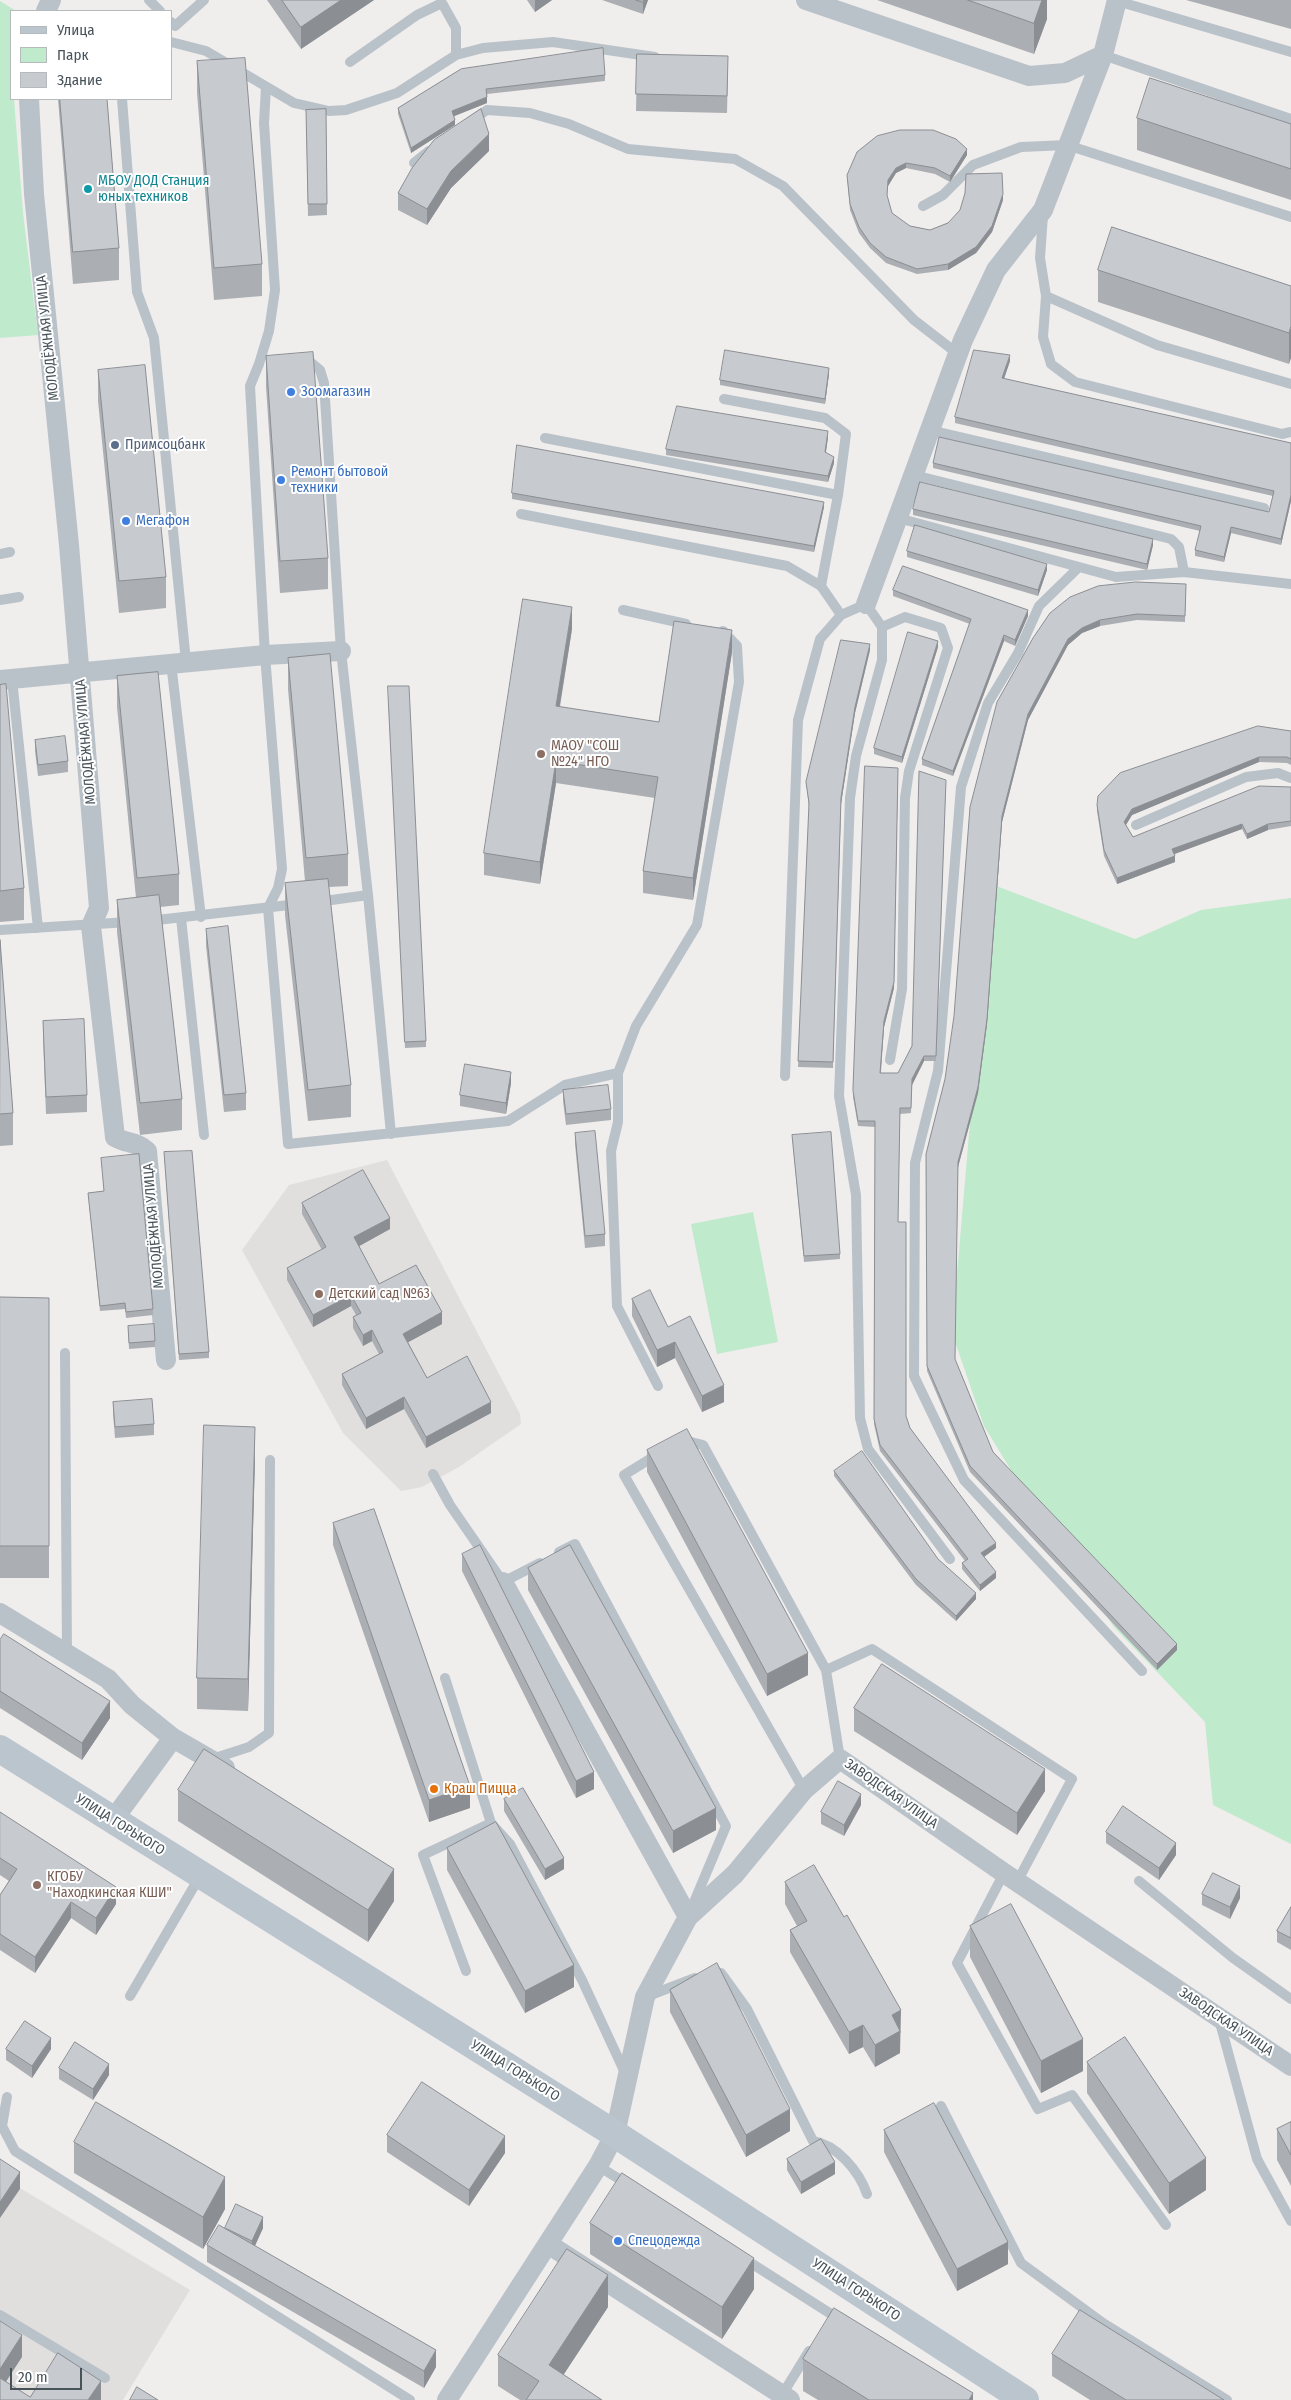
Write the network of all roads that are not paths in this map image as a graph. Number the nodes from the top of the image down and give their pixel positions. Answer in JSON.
{"nodes":[{"id":1,"x":149,"y":0,"type":"edge"},
{"id":2,"x":204,"y":0,"type":"edge"},
{"id":3,"x":806,"y":0,"type":"edge"},
{"id":4,"x":1117,"y":1,"type":"edge"},
{"id":5,"x":159,"y":10,"type":"edge"},
{"id":6,"x":172,"y":23,"type":"edge"},
{"id":7,"x":172,"y":42,"type":"edge"},
{"id":8,"x":1291,"y":52,"type":"edge"},
{"id":9,"x":456,"y":55,"type":"junction"},
{"id":10,"x":1103,"y":55,"type":"junction"},
{"id":11,"x":664,"y":58,"type":"edge"},
{"id":12,"x":350,"y":62,"type":"dead end"},
{"id":13,"x":266,"y":88,"type":"junction"},
{"id":14,"x":28,"y":100,"type":"edge"},
{"id":15,"x":122,"y":100,"type":"edge"},
{"id":16,"x":1291,"y":119,"type":"edge"},
{"id":17,"x":460,"y":128,"type":"edge"},
{"id":18,"x":437,"y":145,"type":"edge"},
{"id":19,"x":1067,"y":145,"type":"junction"},
{"id":20,"x":414,"y":163,"type":"edge"},
{"id":21,"x":923,"y":206,"type":"dead end"},
{"id":22,"x":1043,"y":210,"type":"junction"},
{"id":23,"x":1291,"y":217,"type":"edge"},
{"id":24,"x":1046,"y":296,"type":"junction"},
{"id":25,"x":958,"y":354,"type":"junction"},
{"id":26,"x":308,"y":360,"type":"edge"},
{"id":27,"x":1291,"y":384,"type":"edge"},
{"id":28,"x":724,"y":399,"type":"dead end"},
{"id":29,"x":930,"y":430,"type":"junction"},
{"id":30,"x":1291,"y":432,"type":"edge"},
{"id":31,"x":545,"y":438,"type":"dead end"},
{"id":32,"x":914,"y":475,"type":"junction"},
{"id":33,"x":838,"y":495,"type":"junction"},
{"id":34,"x":1264,"y":508,"type":"dead end"},
{"id":35,"x":521,"y":514,"type":"dead end"},
{"id":36,"x":898,"y":518,"type":"junction"},
{"id":37,"x":1079,"y":567,"type":"junction"},
{"id":38,"x":1184,"y":572,"type":"junction"},
{"id":39,"x":1291,"y":584,"type":"edge"},
{"id":40,"x":821,"y":586,"type":"junction"},
{"id":41,"x":19,"y":597,"type":"dead end"},
{"id":42,"x":0,"y":600,"type":"edge"},
{"id":43,"x":866,"y":604,"type":"junction"},
{"id":44,"x":623,"y":610,"type":"dead end"},
{"id":45,"x":841,"y":615,"type":"junction"},
{"id":46,"x":697,"y":626,"type":"edge"},
{"id":47,"x":882,"y":627,"type":"junction"},
{"id":48,"x":716,"y":630,"type":"edge"},
{"id":49,"x":342,"y":651,"type":"junction"},
{"id":50,"x":265,"y":655,"type":"junction"},
{"id":51,"x":178,"y":662,"type":"junction"},
{"id":52,"x":80,"y":672,"type":"junction"},
{"id":53,"x":6,"y":679,"type":"edge"},
{"id":54,"x":1291,"y":778,"type":"edge"},
{"id":55,"x":1136,"y":824,"type":"dead end"},
{"id":56,"x":368,"y":895,"type":"junction"},
{"id":57,"x":268,"y":908,"type":"junction"},
{"id":58,"x":200,"y":917,"type":"junction"},
{"id":59,"x":181,"y":918,"type":"junction"},
{"id":60,"x":91,"y":926,"type":"junction"},
{"id":61,"x":38,"y":928,"type":"junction"},
{"id":62,"x":0,"y":930,"type":"edge"},
{"id":63,"x":890,"y":1060,"type":"dead end"},
{"id":64,"x":618,"y":1073,"type":"junction"},
{"id":65,"x":785,"y":1076,"type":"dead end"},
{"id":66,"x":391,"y":1134,"type":"junction"},
{"id":67,"x":204,"y":1135,"type":"dead end"},
{"id":68,"x":65,"y":1354,"type":"dead end"},
{"id":69,"x":166,"y":1360,"type":"dead end"},
{"id":70,"x":658,"y":1386,"type":"dead end"},
{"id":71,"x":270,"y":1460,"type":"dead end"},
{"id":72,"x":433,"y":1474,"type":"dead end"},
{"id":73,"x":950,"y":1559,"type":"dead end"},
{"id":74,"x":503,"y":1582,"type":"junction"},
{"id":75,"x":0,"y":1612,"type":"edge"},
{"id":76,"x":67,"y":1654,"type":"junction"},
{"id":77,"x":826,"y":1670,"type":"junction"},
{"id":78,"x":1142,"y":1671,"type":"dead end"},
{"id":79,"x":445,"y":1678,"type":"dead end"},
{"id":80,"x":173,"y":1738,"type":"junction"},
{"id":81,"x":0,"y":1749,"type":"edge"},
{"id":82,"x":840,"y":1758,"type":"junction"},
{"id":83,"x":211,"y":1759,"type":"junction"},
{"id":84,"x":245,"y":1780,"type":"edge"},
{"id":85,"x":804,"y":1790,"type":"junction"},
{"id":86,"x":113,"y":1820,"type":"junction"},
{"id":87,"x":491,"y":1824,"type":"junction"},
{"id":88,"x":201,"y":1875,"type":"junction"},
{"id":89,"x":1011,"y":1878,"type":"junction"},
{"id":90,"x":1139,"y":1881,"type":"dead end"},
{"id":91,"x":688,"y":1917,"type":"junction"},
{"id":92,"x":466,"y":1971,"type":"dead end"},
{"id":93,"x":130,"y":1996,"type":"dead end"},
{"id":94,"x":645,"y":1997,"type":"junction"},
{"id":95,"x":1291,"y":1998,"type":"edge"},
{"id":96,"x":1218,"y":2018,"type":"junction"},
{"id":97,"x":1291,"y":2066,"type":"edge"},
{"id":98,"x":627,"y":2079,"type":"junction"},
{"id":99,"x":6,"y":2097,"type":"dead end"},
{"id":100,"x":941,"y":2106,"type":"dead end"},
{"id":101,"x":614,"y":2134,"type":"junction"},
{"id":102,"x":598,"y":2166,"type":"junction"},
{"id":103,"x":640,"y":2192,"type":"edge"},
{"id":104,"x":867,"y":2194,"type":"dead end"},
{"id":105,"x":1291,"y":2221,"type":"edge"},
{"id":106,"x":1166,"y":2225,"type":"dead end"},
{"id":107,"x":548,"y":2244,"type":"junction"},
{"id":108,"x":732,"y":2251,"type":"edge"},
{"id":109,"x":0,"y":2315,"type":"edge"},
{"id":110,"x":848,"y":2325,"type":"edge"},
{"id":111,"x":817,"y":2339,"type":"edge"},
{"id":112,"x":105,"y":2378,"type":"dead end"},
{"id":113,"x":786,"y":2397,"type":"edge"},
{"id":114,"x":449,"y":2399,"type":"edge"},
{"id":115,"x":410,"y":2400,"type":"edge"},
{"id":116,"x":1025,"y":2400,"type":"edge"},
{"id":117,"x":1227,"y":2400,"type":"edge"}],
"edges":[{"from":1,"to":5,"type":"lane"},
{"from":2,"to":6,"type":"lane"},
{"from":3,"to":10,"type":"street"},
{"from":4,"to":8,"type":"lane"},
{"from":4,"to":10,"type":"street"},
{"from":7,"to":13,"type":"lane"},
{"from":9,"to":11,"type":"lane"},
{"from":9,"to":12,"type":"lane"},
{"from":9,"to":13,"type":"lane"},
{"from":10,"to":16,"type":"lane"},
{"from":10,"to":19,"type":"street"},
{"from":13,"to":50,"type":"lane"},
{"from":14,"to":52,"type":"street","name":"МОЛОДЁЖНАЯ УЛИЦА"},
{"from":15,"to":51,"type":"lane"},
{"from":17,"to":25,"type":"lane"},
{"from":18,"to":20,"type":"lane"},
{"from":19,"to":21,"type":"lane"},
{"from":19,"to":22,"type":"street"},
{"from":19,"to":23,"type":"lane"},
{"from":22,"to":24,"type":"lane"},
{"from":22,"to":25,"type":"street"},
{"from":24,"to":27,"type":"lane"},
{"from":24,"to":30,"type":"lane"},
{"from":25,"to":29,"type":"street"},
{"from":26,"to":49,"type":"lane"},
{"from":28,"to":33,"type":"lane"},
{"from":29,"to":32,"type":"street"},
{"from":29,"to":34,"type":"lane"},
{"from":31,"to":33,"type":"lane"},
{"from":32,"to":36,"type":"street"},
{"from":32,"to":38,"type":"lane"},
{"from":33,"to":40,"type":"lane"},
{"from":35,"to":40,"type":"lane"},
{"from":36,"to":37,"type":"lane"},
{"from":36,"to":43,"type":"street"},
{"from":37,"to":38,"type":"lane"},
{"from":37,"to":78,"type":"lane"},
{"from":38,"to":39,"type":"lane"},
{"from":40,"to":45,"type":"lane"},
{"from":41,"to":42,"type":"lane"},
{"from":43,"to":45,"type":"lane"},
{"from":43,"to":47,"type":"lane"},
{"from":44,"to":46,"type":"lane"},
{"from":45,"to":65,"type":"lane"},
{"from":47,"to":63,"type":"lane"},
{"from":47,"to":73,"type":"lane"},
{"from":48,"to":64,"type":"lane"},
{"from":49,"to":50,"type":"street"},
{"from":49,"to":56,"type":"lane"},
{"from":50,"to":51,"type":"street"},
{"from":50,"to":57,"type":"lane"},
{"from":51,"to":52,"type":"street"},
{"from":51,"to":58,"type":"lane"},
{"from":52,"to":53,"type":"street"},
{"from":52,"to":60,"type":"street","name":"МОЛОДЁЖНАЯ УЛИЦА"},
{"from":53,"to":61,"type":"lane"},
{"from":54,"to":55,"type":"lane"},
{"from":56,"to":57,"type":"lane"},
{"from":56,"to":66,"type":"lane"},
{"from":57,"to":58,"type":"lane"},
{"from":57,"to":66,"type":"lane"},
{"from":58,"to":59,"type":"lane"},
{"from":59,"to":60,"type":"lane"},
{"from":59,"to":67,"type":"lane"},
{"from":60,"to":61,"type":"lane"},
{"from":60,"to":69,"type":"street","name":"МОЛОДЁЖНАЯ УЛИЦА"},
{"from":61,"to":62,"type":"lane"},
{"from":64,"to":66,"type":"lane"},
{"from":64,"to":70,"type":"lane"},
{"from":68,"to":76,"type":"lane"},
{"from":71,"to":83,"type":"lane"},
{"from":72,"to":74,"type":"lane"},
{"from":74,"to":91,"type":"street"},
{"from":74,"to":91,"type":"lane"},
{"from":75,"to":76,"type":"street"},
{"from":76,"to":80,"type":"street"},
{"from":77,"to":82,"type":"lane"},
{"from":77,"to":85,"type":"lane"},
{"from":77,"to":89,"type":"lane"},
{"from":79,"to":87,"type":"lane"},
{"from":80,"to":83,"type":"street"},
{"from":80,"to":86,"type":"street"},
{"from":81,"to":86,"type":"main road","name":"УЛИЦА ГОРЬКОГО"},
{"from":82,"to":85,"type":"street","name":"ЗАВОДСКАЯ УЛИЦА"},
{"from":82,"to":89,"type":"street","name":"ЗАВОДСКАЯ УЛИЦА"},
{"from":83,"to":84,"type":"street"},
{"from":85,"to":91,"type":"street","name":"ЗАВОДСКАЯ УЛИЦА"},
{"from":86,"to":88,"type":"main road","name":"УЛИЦА ГОРЬКОГО"},
{"from":87,"to":92,"type":"lane"},
{"from":87,"to":98,"type":"lane"},
{"from":88,"to":93,"type":"lane"},
{"from":88,"to":101,"type":"main road","name":"УЛИЦА ГОРЬКОГО"},
{"from":89,"to":96,"type":"street","name":"ЗАВОДСКАЯ УЛИЦА"},
{"from":89,"to":106,"type":"lane"},
{"from":90,"to":95,"type":"lane"},
{"from":91,"to":94,"type":"street","name":"ЗАВОДСКАЯ УЛИЦА"},
{"from":94,"to":98,"type":"street","name":"ЗАВОДСКАЯ УЛИЦА"},
{"from":94,"to":104,"type":"lane"},
{"from":96,"to":97,"type":"street","name":"ЗАВОДСКАЯ УЛИЦА"},
{"from":96,"to":105,"type":"lane"},
{"from":98,"to":101,"type":"street","name":"ЗАВОДСКАЯ УЛИЦА"},
{"from":99,"to":115,"type":"lane"},
{"from":100,"to":117,"type":"lane"},
{"from":101,"to":102,"type":"street","name":"ЗАВОДСКАЯ УЛИЦА"},
{"from":101,"to":116,"type":"main road","name":"УЛИЦА ГОРЬКОГО"},
{"from":102,"to":103,"type":"lane"},
{"from":102,"to":107,"type":"street","name":"ЗАВОДСКАЯ УЛИЦА"},
{"from":107,"to":113,"type":"street"},
{"from":107,"to":114,"type":"street","name":"ЗАВОДСКАЯ УЛИЦА"},
{"from":108,"to":110,"type":"lane"},
{"from":109,"to":112,"type":"lane"},
{"from":111,"to":113,"type":"lane"}]}
